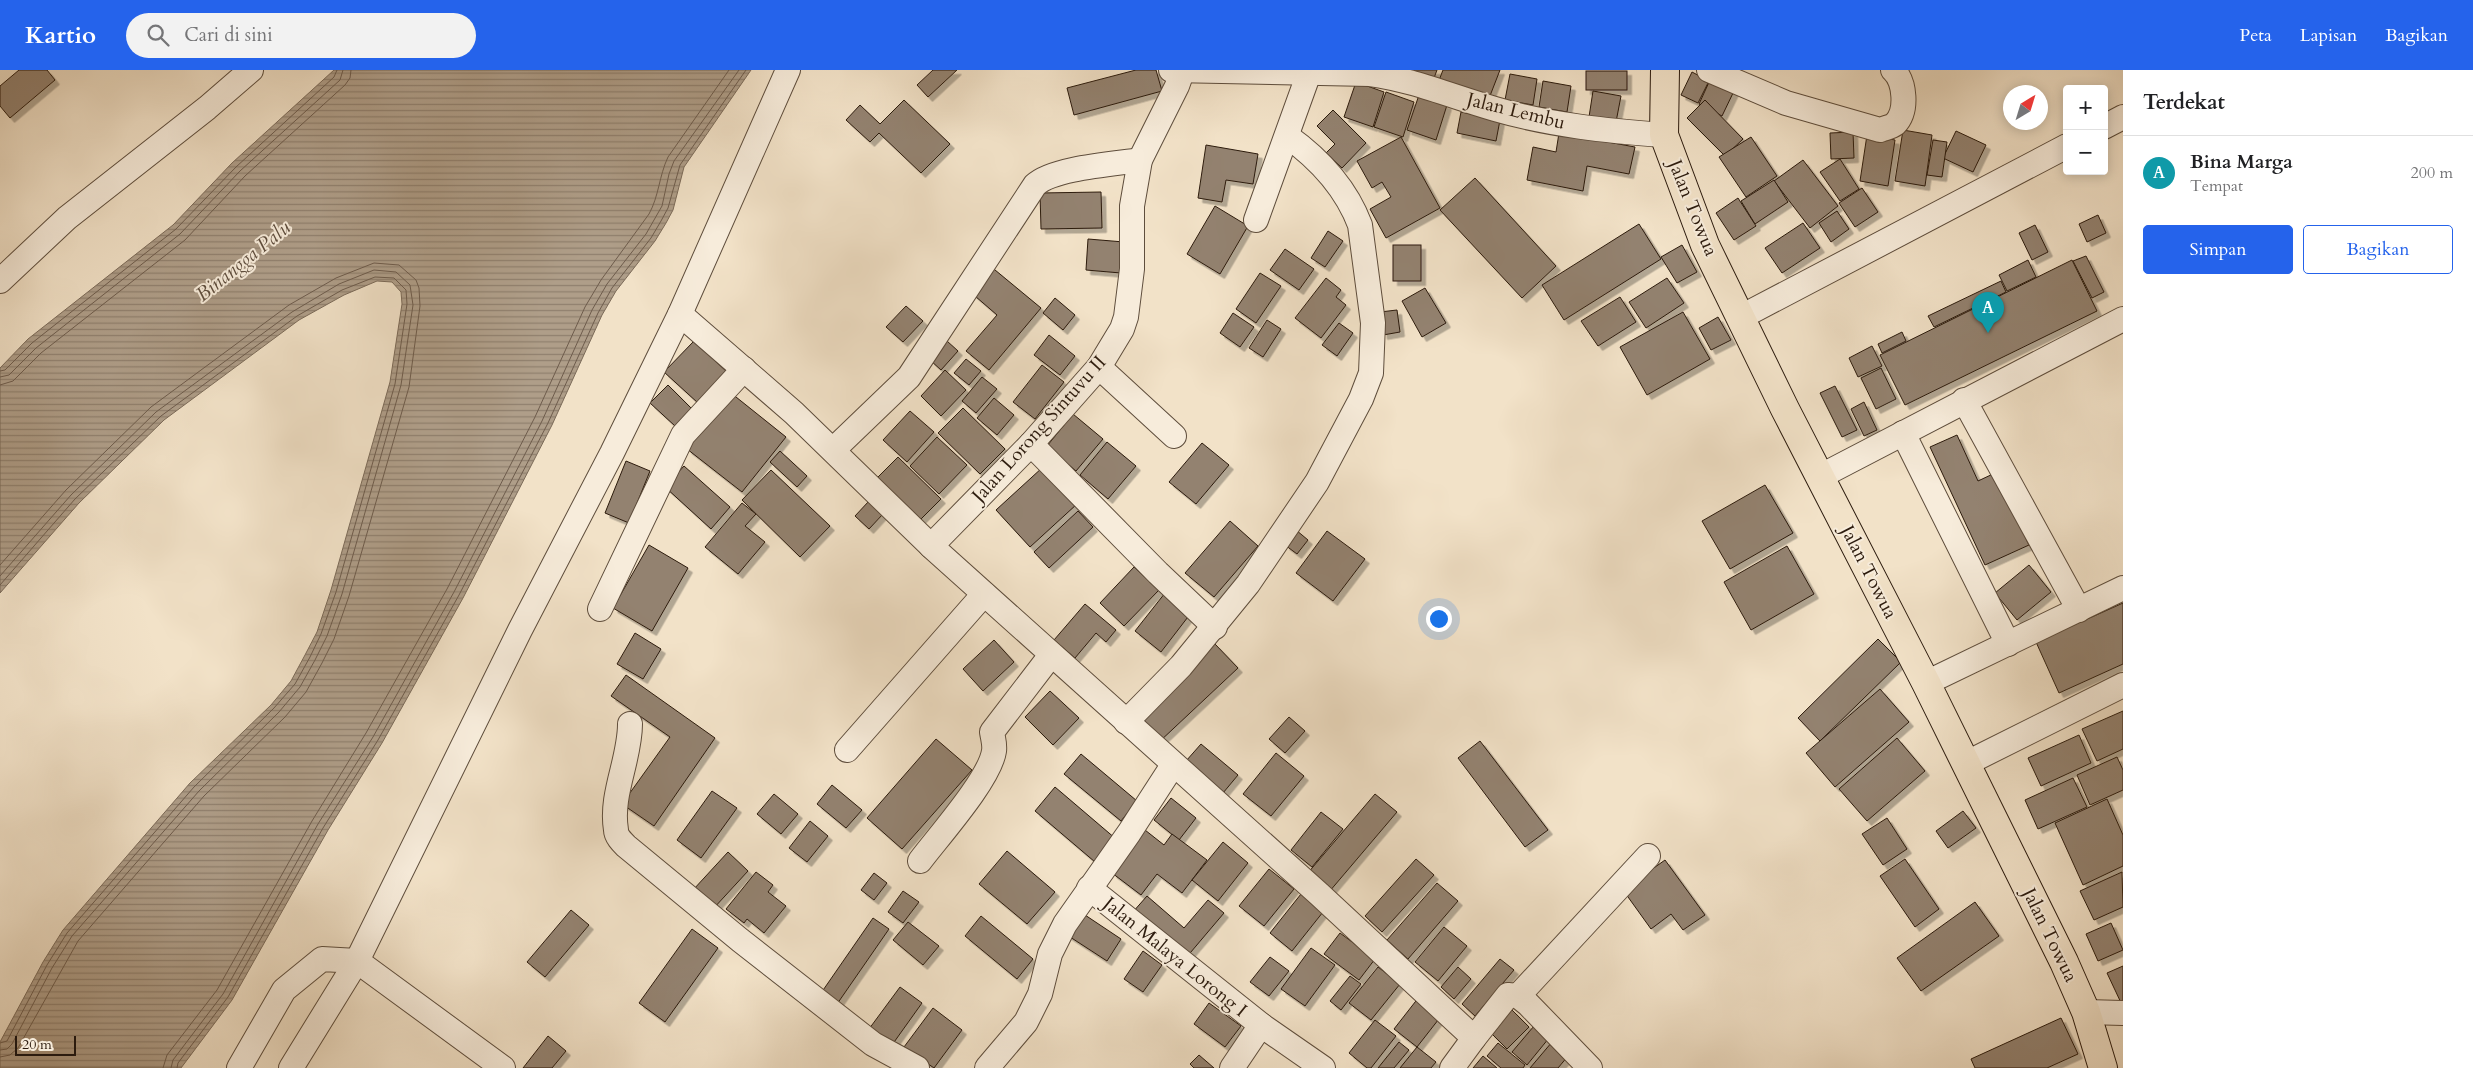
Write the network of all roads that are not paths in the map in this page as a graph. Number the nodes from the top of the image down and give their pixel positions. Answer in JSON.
{"nodes":[{"id":1,"x":251,"y":70,"type":"edge"},
{"id":2,"x":788,"y":70,"type":"edge"},
{"id":3,"x":1665,"y":70,"type":"edge"},
{"id":4,"x":1709,"y":70,"type":"edge"},
{"id":5,"x":1893,"y":70,"type":"edge"},
{"id":6,"x":1177,"y":71,"type":"edge"},
{"id":7,"x":1296,"y":72,"type":"edge"},
{"id":8,"x":1371,"y":72,"type":"edge"},
{"id":9,"x":2123,"y":117,"type":"edge"},
{"id":10,"x":2108,"y":125,"type":"edge"},
{"id":11,"x":1664,"y":135,"type":"junction"},
{"id":12,"x":1286,"y":136,"type":"junction"},
{"id":13,"x":2063,"y":148,"type":"edge"},
{"id":14,"x":1140,"y":160,"type":"junction"},
{"id":15,"x":1256,"y":220,"type":"dead end"},
{"id":16,"x":0,"y":281,"type":"edge"},
{"id":17,"x":680,"y":314,"type":"junction"},
{"id":18,"x":1741,"y":317,"type":"junction"},
{"id":19,"x":2123,"y":319,"type":"edge"},
{"id":20,"x":1099,"y":367,"type":"junction"},
{"id":21,"x":744,"y":369,"type":"junction"},
{"id":22,"x":1964,"y":400,"type":"junction"},
{"id":23,"x":1903,"y":433,"type":"junction"},
{"id":24,"x":1174,"y":436,"type":"dead end"},
{"id":25,"x":1031,"y":444,"type":"junction"},
{"id":26,"x":833,"y":450,"type":"junction"},
{"id":27,"x":1821,"y":476,"type":"junction"},
{"id":28,"x":931,"y":546,"type":"junction"},
{"id":29,"x":2123,"y":588,"type":"edge"},
{"id":30,"x":984,"y":594,"type":"junction"},
{"id":31,"x":600,"y":610,"type":"dead end"},
{"id":32,"x":2079,"y":610,"type":"junction"},
{"id":33,"x":1215,"y":627,"type":"junction"},
{"id":34,"x":2008,"y":644,"type":"junction"},
{"id":35,"x":1051,"y":655,"type":"junction"},
{"id":36,"x":1926,"y":683,"type":"junction"},
{"id":37,"x":2123,"y":685,"type":"edge"},
{"id":38,"x":1126,"y":722,"type":"junction"},
{"id":39,"x":630,"y":724,"type":"dead end"},
{"id":40,"x":847,"y":750,"type":"dead end"},
{"id":41,"x":1964,"y":764,"type":"junction"},
{"id":42,"x":1173,"y":765,"type":"junction"},
{"id":43,"x":1648,"y":856,"type":"dead end"},
{"id":44,"x":920,"y":861,"type":"dead end"},
{"id":45,"x":1090,"y":888,"type":"junction"},
{"id":46,"x":357,"y":960,"type":"junction"},
{"id":47,"x":1518,"y":996,"type":"junction"},
{"id":48,"x":2086,"y":1012,"type":"junction"},
{"id":49,"x":2123,"y":1013,"type":"edge"},
{"id":50,"x":1261,"y":1026,"type":"junction"},
{"id":51,"x":1474,"y":1038,"type":"junction"},
{"id":52,"x":239,"y":1068,"type":"edge"},
{"id":53,"x":291,"y":1068,"type":"edge"},
{"id":54,"x":503,"y":1068,"type":"edge"},
{"id":55,"x":917,"y":1068,"type":"edge"},
{"id":56,"x":987,"y":1068,"type":"edge"},
{"id":57,"x":1232,"y":1068,"type":"edge"},
{"id":58,"x":1323,"y":1068,"type":"edge"},
{"id":59,"x":1452,"y":1068,"type":"edge"},
{"id":60,"x":1590,"y":1068,"type":"edge"},
{"id":61,"x":2103,"y":1068,"type":"edge"}],
"edges":[{"from":1,"to":16,"type":"street"},
{"from":2,"to":17,"type":"street"},
{"from":3,"to":11,"type":"main road","name":"Jalan Towua"},
{"from":4,"to":5,"type":"street"},
{"from":6,"to":7,"type":"street","name":"Jalan Lembu"},
{"from":6,"to":14,"type":"street","name":"Jalan Lorong Sintuvu II"},
{"from":7,"to":8,"type":"street","name":"Jalan Lembu"},
{"from":7,"to":12,"type":"street"},
{"from":8,"to":11,"type":"street","name":"Jalan Lembu"},
{"from":9,"to":10,"type":"street"},
{"from":11,"to":18,"type":"main road","name":"Jalan Towua"},
{"from":12,"to":15,"type":"street"},
{"from":12,"to":33,"type":"street"},
{"from":13,"to":18,"type":"street"},
{"from":14,"to":20,"type":"street","name":"Jalan Lorong Sintuvu II"},
{"from":14,"to":26,"type":"street"},
{"from":17,"to":21,"type":"street"},
{"from":17,"to":46,"type":"street"},
{"from":18,"to":27,"type":"main road","name":"Jalan Towua"},
{"from":19,"to":22,"type":"street"},
{"from":20,"to":24,"type":"street"},
{"from":20,"to":25,"type":"street","name":"Jalan Lorong Sintuvu II"},
{"from":21,"to":26,"type":"street"},
{"from":21,"to":31,"type":"street"},
{"from":22,"to":23,"type":"street"},
{"from":22,"to":32,"type":"street"},
{"from":23,"to":27,"type":"street"},
{"from":23,"to":34,"type":"street"},
{"from":25,"to":28,"type":"street","name":"Jalan Lorong Sintuvu II"},
{"from":25,"to":33,"type":"street"},
{"from":26,"to":28,"type":"street"},
{"from":27,"to":36,"type":"main road","name":"Jalan Towua"},
{"from":28,"to":30,"type":"street"},
{"from":29,"to":32,"type":"street"},
{"from":30,"to":35,"type":"street"},
{"from":30,"to":40,"type":"street"},
{"from":32,"to":34,"type":"street"},
{"from":33,"to":38,"type":"street"},
{"from":34,"to":36,"type":"street"},
{"from":35,"to":38,"type":"street"},
{"from":35,"to":44,"type":"street"},
{"from":36,"to":41,"type":"main road","name":"Jalan Towua"},
{"from":37,"to":41,"type":"street"},
{"from":38,"to":42,"type":"street"},
{"from":39,"to":55,"type":"street"},
{"from":41,"to":48,"type":"main road","name":"Jalan Towua"},
{"from":42,"to":45,"type":"street","name":"Jalan Malaya Lorong I"},
{"from":42,"to":51,"type":"street"},
{"from":43,"to":47,"type":"street"},
{"from":45,"to":50,"type":"street","name":"Jalan Malaya Lorong I"},
{"from":45,"to":56,"type":"street","name":"Jalan Malaya Lorong I"},
{"from":46,"to":52,"type":"street"},
{"from":46,"to":53,"type":"street"},
{"from":46,"to":54,"type":"street"},
{"from":47,"to":51,"type":"street"},
{"from":47,"to":60,"type":"street"},
{"from":48,"to":49,"type":"street"},
{"from":48,"to":61,"type":"main road","name":"Jalan Towua"},
{"from":50,"to":57,"type":"street","name":"Jalan Malaya Lorong I"},
{"from":50,"to":58,"type":"street","name":"Jalan Malaya Lorong I"},
{"from":51,"to":59,"type":"street"}]}
